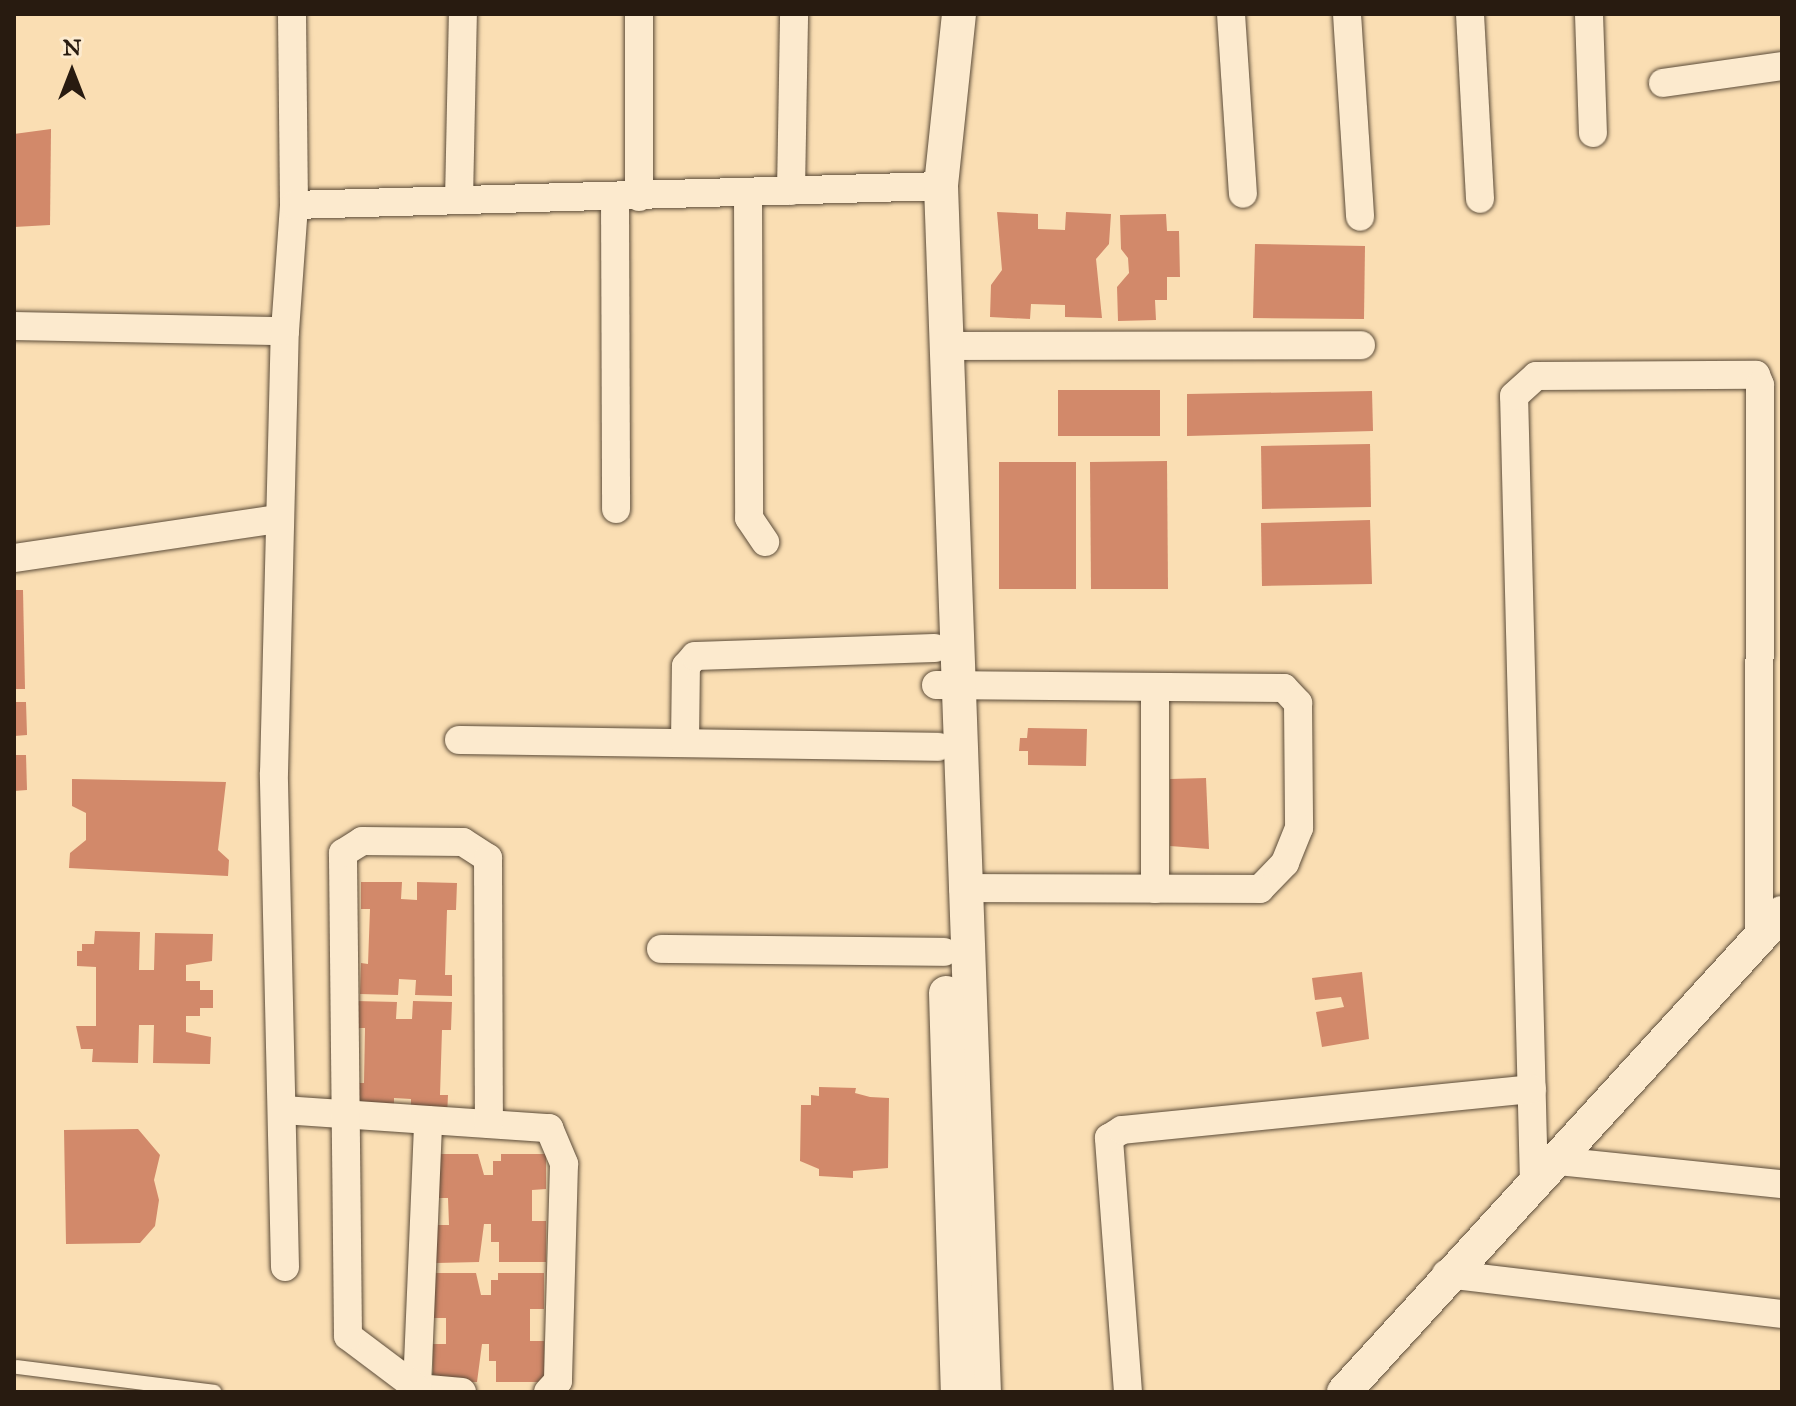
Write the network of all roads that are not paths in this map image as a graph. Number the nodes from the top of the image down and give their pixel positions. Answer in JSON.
{"nodes":[{"id":1,"x":292,"y":14,"type":"edge"},
{"id":2,"x":463,"y":14,"type":"edge"},
{"id":3,"x":639,"y":14,"type":"edge"},
{"id":4,"x":794,"y":14,"type":"edge"},
{"id":5,"x":940,"y":14,"type":"edge"},
{"id":6,"x":959,"y":14,"type":"edge"},
{"id":7,"x":1231,"y":14,"type":"edge"},
{"id":8,"x":1347,"y":14,"type":"edge"},
{"id":9,"x":1470,"y":14,"type":"edge"},
{"id":10,"x":1589,"y":14,"type":"edge"},
{"id":11,"x":1782,"y":66,"type":"edge"},
{"id":12,"x":1663,"y":83,"type":"dead end"},
{"id":13,"x":1593,"y":133,"type":"dead end"},
{"id":14,"x":931,"y":186,"type":"junction"},
{"id":15,"x":791,"y":191,"type":"junction"},
{"id":16,"x":748,"y":193,"type":"junction"},
{"id":17,"x":1243,"y":194,"type":"dead end"},
{"id":18,"x":627,"y":197,"type":"junction"},
{"id":19,"x":1480,"y":199,"type":"dead end"},
{"id":20,"x":459,"y":200,"type":"junction"},
{"id":21,"x":294,"y":205,"type":"junction"},
{"id":22,"x":1360,"y":217,"type":"dead end"},
{"id":23,"x":14,"y":326,"type":"edge"},
{"id":24,"x":285,"y":331,"type":"junction"},
{"id":25,"x":1361,"y":345,"type":"dead end"},
{"id":26,"x":947,"y":346,"type":"junction"},
{"id":27,"x":616,"y":509,"type":"dead end"},
{"id":28,"x":278,"y":519,"type":"junction"},
{"id":29,"x":765,"y":542,"type":"dead end"},
{"id":30,"x":14,"y":558,"type":"edge"},
{"id":31,"x":935,"y":648,"type":"junction"},
{"id":32,"x":947,"y":685,"type":"junction"},
{"id":33,"x":1155,"y":687,"type":"junction"},
{"id":34,"x":459,"y":740,"type":"dead end"},
{"id":35,"x":685,"y":743,"type":"junction"},
{"id":36,"x":938,"y":747,"type":"junction"},
{"id":37,"x":963,"y":888,"type":"junction"},
{"id":38,"x":1155,"y":889,"type":"junction"},
{"id":39,"x":1770,"y":924,"type":"edge"},
{"id":40,"x":661,"y":949,"type":"dead end"},
{"id":41,"x":944,"y":952,"type":"junction"},
{"id":42,"x":1532,"y":1089,"type":"junction"},
{"id":43,"x":283,"y":1110,"type":"junction"},
{"id":44,"x":344,"y":1114,"type":"junction"},
{"id":45,"x":428,"y":1120,"type":"junction"},
{"id":46,"x":489,"y":1124,"type":"junction"},
{"id":47,"x":1546,"y":1172,"type":"junction"},
{"id":48,"x":1782,"y":1184,"type":"edge"},
{"id":49,"x":285,"y":1267,"type":"dead end"},
{"id":50,"x":1446,"y":1274,"type":"junction"},
{"id":51,"x":1782,"y":1314,"type":"edge"},
{"id":52,"x":17,"y":1367,"type":"dead end"},
{"id":53,"x":97,"y":1377,"type":"junction"},
{"id":54,"x":417,"y":1388,"type":"junction"},
{"id":55,"x":92,"y":1392,"type":"edge"},
{"id":56,"x":214,"y":1392,"type":"edge"},
{"id":57,"x":462,"y":1392,"type":"edge"},
{"id":58,"x":548,"y":1392,"type":"edge"},
{"id":59,"x":958,"y":1392,"type":"edge"},
{"id":60,"x":984,"y":1392,"type":"edge"},
{"id":61,"x":1128,"y":1392,"type":"edge"},
{"id":62,"x":1344,"y":1392,"type":"edge"}],
"edges":[{"from":1,"to":21,"type":"street"},
{"from":2,"to":20,"type":"street"},
{"from":3,"to":18,"type":"street"},
{"from":4,"to":15,"type":"street"},
{"from":5,"to":14,"type":"street"},
{"from":6,"to":14,"type":"street"},
{"from":7,"to":17,"type":"street"},
{"from":8,"to":22,"type":"street"},
{"from":9,"to":19,"type":"street"},
{"from":10,"to":13,"type":"street"},
{"from":11,"to":12,"type":"street"},
{"from":14,"to":15,"type":"street"},
{"from":14,"to":26,"type":"street"},
{"from":14,"to":31,"type":"street"},
{"from":15,"to":16,"type":"street"},
{"from":16,"to":18,"type":"street"},
{"from":16,"to":29,"type":"street"},
{"from":18,"to":20,"type":"street"},
{"from":18,"to":27,"type":"street"},
{"from":20,"to":21,"type":"street"},
{"from":21,"to":24,"type":"street"},
{"from":23,"to":24,"type":"street"},
{"from":24,"to":28,"type":"street"},
{"from":25,"to":26,"type":"street"},
{"from":26,"to":32,"type":"street"},
{"from":28,"to":30,"type":"street"},
{"from":28,"to":43,"type":"street"},
{"from":31,"to":32,"type":"street"},
{"from":31,"to":35,"type":"street"},
{"from":32,"to":33,"type":"street"},
{"from":32,"to":36,"type":"street"},
{"from":32,"to":37,"type":"street"},
{"from":33,"to":38,"type":"street"},
{"from":33,"to":38,"type":"street"},
{"from":34,"to":35,"type":"street"},
{"from":35,"to":36,"type":"street"},
{"from":36,"to":41,"type":"street"},
{"from":37,"to":38,"type":"street"},
{"from":37,"to":60,"type":"street"},
{"from":39,"to":42,"type":"street"},
{"from":39,"to":47,"type":"street"},
{"from":40,"to":41,"type":"street"},
{"from":41,"to":59,"type":"street"},
{"from":42,"to":47,"type":"street"},
{"from":42,"to":61,"type":"street"},
{"from":43,"to":44,"type":"street"},
{"from":43,"to":49,"type":"street"},
{"from":44,"to":45,"type":"street"},
{"from":44,"to":46,"type":"street"},
{"from":44,"to":54,"type":"street"},
{"from":45,"to":46,"type":"street"},
{"from":45,"to":54,"type":"street"},
{"from":46,"to":58,"type":"street"},
{"from":47,"to":48,"type":"street"},
{"from":47,"to":50,"type":"street"},
{"from":50,"to":51,"type":"street"},
{"from":50,"to":62,"type":"street"},
{"from":52,"to":53,"type":"lane"},
{"from":53,"to":55,"type":"lane"},
{"from":53,"to":56,"type":"lane"},
{"from":54,"to":57,"type":"street"}]}
